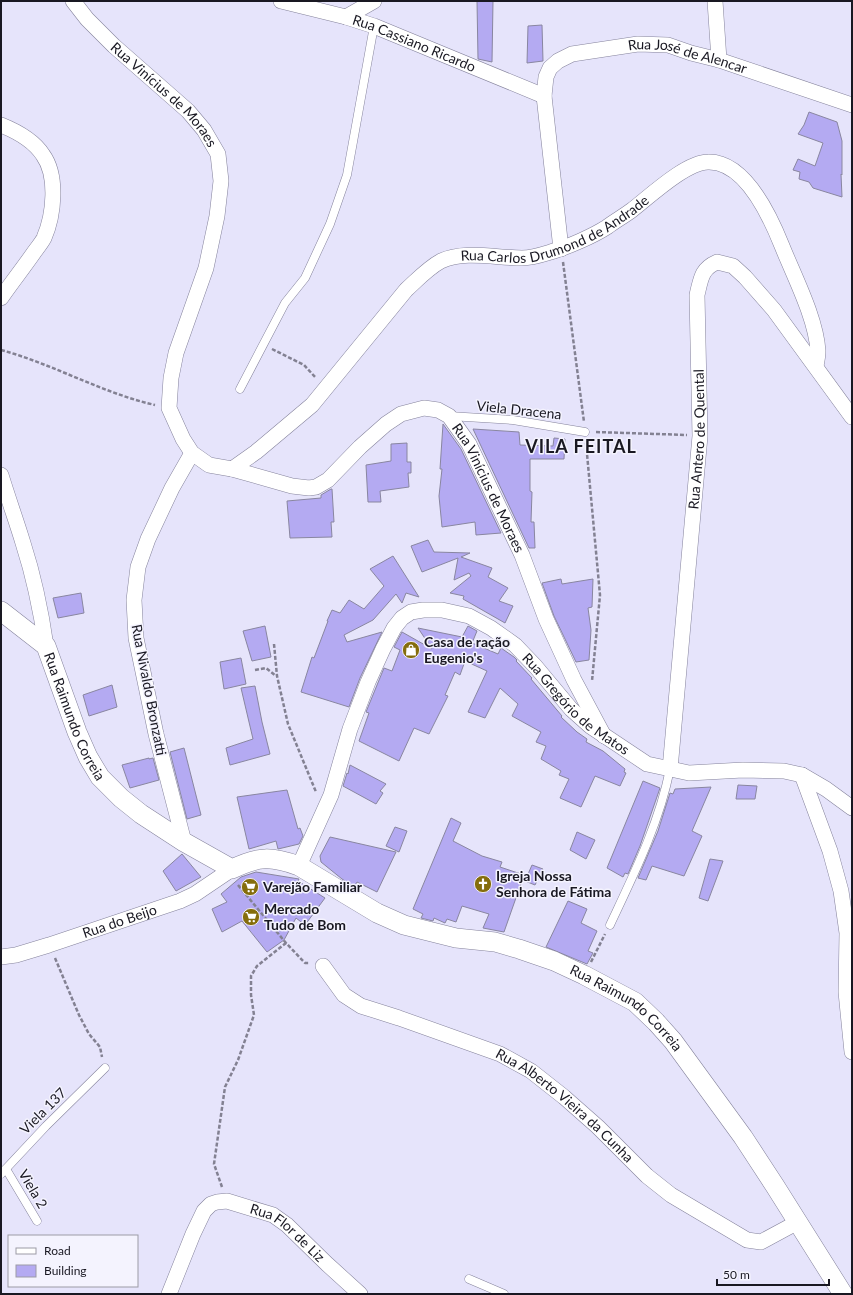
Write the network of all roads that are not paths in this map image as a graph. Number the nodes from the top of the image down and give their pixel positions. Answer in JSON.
{"nodes":[{"id":1,"x":74,"y":1,"type":"edge"},
{"id":2,"x":281,"y":1,"type":"edge"},
{"id":3,"x":374,"y":1,"type":"edge"},
{"id":4,"x":715,"y":1,"type":"edge"},
{"id":5,"x":346,"y":16,"type":"junction"},
{"id":6,"x":374,"y":26,"type":"junction"},
{"id":7,"x":719,"y":60,"type":"junction"},
{"id":8,"x":544,"y":96,"type":"junction"},
{"id":9,"x":852,"y":105,"type":"edge"},
{"id":10,"x":1,"y":125,"type":"edge"},
{"id":11,"x":561,"y":248,"type":"junction"},
{"id":12,"x":1,"y":298,"type":"edge"},
{"id":13,"x":816,"y":366,"type":"junction"},
{"id":14,"x":240,"y":389,"type":"dead end"},
{"id":15,"x":449,"y":416,"type":"junction"},
{"id":16,"x":852,"y":416,"type":"edge"},
{"id":17,"x":585,"y":432,"type":"road end"},
{"id":18,"x":192,"y":453,"type":"junction"},
{"id":19,"x":232,"y":469,"type":"junction"},
{"id":20,"x":1,"y":475,"type":"edge"},
{"id":21,"x":1,"y":611,"type":"edge"},
{"id":22,"x":46,"y":646,"type":"junction"},
{"id":23,"x":604,"y":736,"type":"junction"},
{"id":24,"x":670,"y":769,"type":"junction"},
{"id":25,"x":802,"y":776,"type":"junction"},
{"id":26,"x":852,"y":808,"type":"edge"},
{"id":27,"x":184,"y":842,"type":"junction"},
{"id":28,"x":299,"y":866,"type":"junction"},
{"id":29,"x":230,"y":871,"type":"junction"},
{"id":30,"x":610,"y":925,"type":"road end"},
{"id":31,"x":1,"y":957,"type":"edge"},
{"id":32,"x":323,"y":966,"type":"road end"},
{"id":33,"x":852,"y":1052,"type":"edge"},
{"id":34,"x":105,"y":1068,"type":"road end"},
{"id":35,"x":4,"y":1171,"type":"edge"},
{"id":36,"x":37,"y":1221,"type":"dead end"},
{"id":37,"x":798,"y":1222,"type":"junction"},
{"id":38,"x":469,"y":1279,"type":"dead end"},
{"id":39,"x":358,"y":1293,"type":"edge"},
{"id":40,"x":169,"y":1294,"type":"edge"},
{"id":41,"x":504,"y":1294,"type":"edge"},
{"id":42,"x":843,"y":1294,"type":"edge"}],
"edges":[{"from":1,"to":18,"type":"street","name":"Rua Vinícius de Moraes"},
{"from":2,"to":5,"type":"street","name":"Rua Cassiano Ricardo"},
{"from":3,"to":5,"type":"street"},
{"from":4,"to":7,"type":"street"},
{"from":5,"to":6,"type":"street","name":"Rua Cassiano Ricardo"},
{"from":6,"to":8,"type":"street","name":"Rua Cassiano Ricardo"},
{"from":6,"to":14,"type":"lane"},
{"from":7,"to":8,"type":"street","name":"Rua José de Alencar"},
{"from":7,"to":9,"type":"street","name":"Rua José de Alencar"},
{"from":8,"to":11,"type":"street","name":"Rua José de Alencar"},
{"from":10,"to":12,"type":"street"},
{"from":11,"to":13,"type":"street","name":"Rua Carlos Drumond de Andrade"},
{"from":11,"to":19,"type":"street","name":"Rua Carlos Drumond de Andrade"},
{"from":13,"to":16,"type":"street","name":"Rua Antero de Quental"},
{"from":13,"to":24,"type":"street","name":"Rua Antero de Quental"},
{"from":15,"to":17,"type":"lane","name":"Viela Dracena"},
{"from":15,"to":19,"type":"street","name":"Rua Vinícius de Moraes"},
{"from":15,"to":23,"type":"street","name":"Rua Vinícius de Moraes"},
{"from":18,"to":19,"type":"street","name":"Rua Vinícius de Moraes"},
{"from":18,"to":27,"type":"street","name":"Rua Nivaldo Bronzatti"},
{"from":20,"to":22,"type":"street","name":"Rua Raimundo Correia"},
{"from":21,"to":22,"type":"street"},
{"from":22,"to":27,"type":"street","name":"Rua Raimundo Correia"},
{"from":23,"to":24,"type":"street","name":"Rua Gregório de Matos"},
{"from":23,"to":28,"type":"street","name":"Rua Gregório de Matos"},
{"from":24,"to":25,"type":"street","name":"Rua Gregório de Matos"},
{"from":24,"to":30,"type":"lane"},
{"from":25,"to":26,"type":"street","name":"Rua Gregório de Matos"},
{"from":25,"to":33,"type":"street"},
{"from":27,"to":29,"type":"street","name":"Rua Raimundo Correia"},
{"from":28,"to":29,"type":"street","name":"Rua Raimundo Correia"},
{"from":28,"to":37,"type":"street","name":"Rua Raimundo Correia"},
{"from":29,"to":31,"type":"street","name":"Rua do Beijo"},
{"from":32,"to":37,"type":"street","name":"Rua Alberto Vieira da Cunha"},
{"from":34,"to":35,"type":"lane","name":"Viela 137"},
{"from":35,"to":36,"type":"lane","name":"Viela 2"},
{"from":37,"to":42,"type":"street","name":"Rua Raimundo Correia"},
{"from":38,"to":41,"type":"lane"},
{"from":39,"to":40,"type":"street","name":"Rua Flor de Liz"}]}
